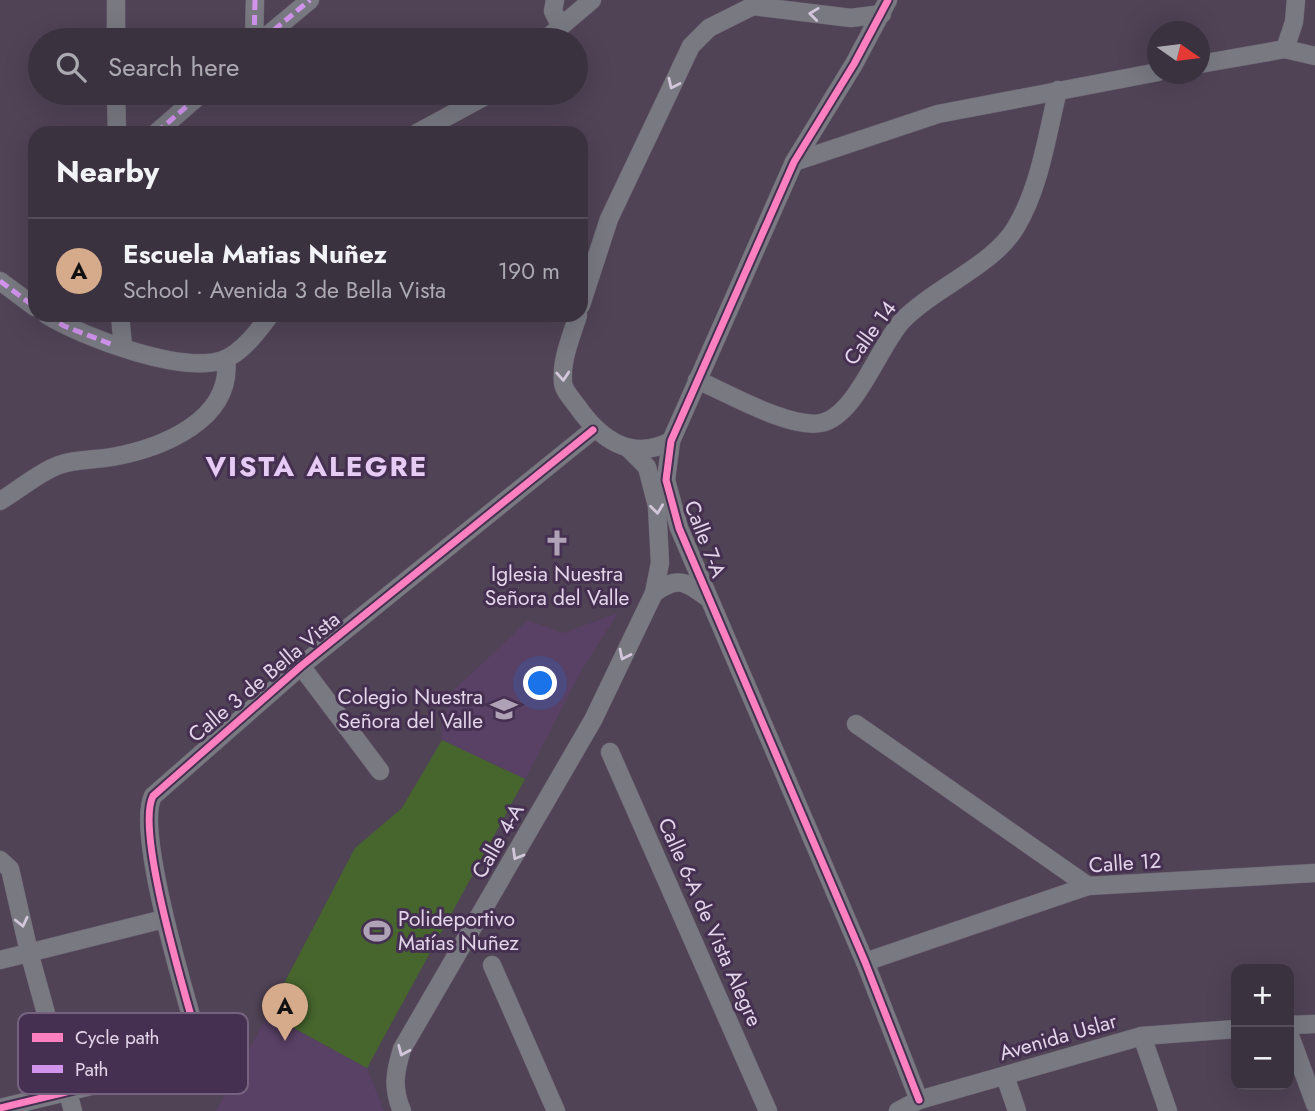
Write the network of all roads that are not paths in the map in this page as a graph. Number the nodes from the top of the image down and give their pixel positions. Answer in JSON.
{"nodes":[{"id":1,"x":107,"y":0,"type":"edge"},
{"id":2,"x":116,"y":0,"type":"edge"},
{"id":3,"x":255,"y":0,"type":"edge"},
{"id":4,"x":310,"y":0,"type":"edge"},
{"id":5,"x":555,"y":0,"type":"edge"},
{"id":6,"x":592,"y":0,"type":"edge"},
{"id":7,"x":1296,"y":0,"type":"edge"},
{"id":8,"x":885,"y":7,"type":"edge"},
{"id":9,"x":559,"y":25,"type":"junction"},
{"id":10,"x":107,"y":28,"type":"edge"},
{"id":11,"x":116,"y":28,"type":"edge"},
{"id":12,"x":254,"y":28,"type":"edge"},
{"id":13,"x":276,"y":28,"type":"edge"},
{"id":14,"x":556,"y":28,"type":"edge"},
{"id":15,"x":1285,"y":49,"type":"junction"},
{"id":16,"x":1315,"y":57,"type":"edge"},
{"id":17,"x":1210,"y":62,"type":"edge"},
{"id":18,"x":1147,"y":74,"type":"edge"},
{"id":19,"x":1058,"y":90,"type":"junction"},
{"id":20,"x":109,"y":105,"type":"edge"},
{"id":21,"x":115,"y":105,"type":"edge"},
{"id":22,"x":188,"y":105,"type":"edge"},
{"id":23,"x":469,"y":105,"type":"edge"},
{"id":24,"x":112,"y":126,"type":"edge"},
{"id":25,"x":112,"y":126,"type":"edge"},
{"id":26,"x":164,"y":126,"type":"edge"},
{"id":27,"x":430,"y":126,"type":"edge"},
{"id":28,"x":794,"y":162,"type":"junction"},
{"id":29,"x":0,"y":281,"type":"edge"},
{"id":30,"x":588,"y":284,"type":"edge"},
{"id":31,"x":28,"y":302,"type":"edge"},
{"id":32,"x":58,"y":322,"type":"edge"},
{"id":33,"x":110,"y":322,"type":"edge"},
{"id":34,"x":120,"y":322,"type":"edge"},
{"id":35,"x":265,"y":322,"type":"edge"},
{"id":36,"x":576,"y":322,"type":"edge"},
{"id":37,"x":117,"y":346,"type":"junction"},
{"id":38,"x":226,"y":359,"type":"junction"},
{"id":39,"x":697,"y":380,"type":"junction"},
{"id":40,"x":593,"y":430,"type":"junction"},
{"id":41,"x":671,"y":441,"type":"junction"},
{"id":42,"x":629,"y":449,"type":"junction"},
{"id":43,"x":0,"y":501,"type":"edge"},
{"id":44,"x":654,"y":593,"type":"junction"},
{"id":45,"x":708,"y":598,"type":"junction"},
{"id":46,"x":302,"y":666,"type":"junction"},
{"id":47,"x":856,"y":724,"type":"dead end"},
{"id":48,"x":610,"y":752,"type":"dead end"},
{"id":49,"x":380,"y":771,"type":"dead end"},
{"id":50,"x":0,"y":860,"type":"edge"},
{"id":51,"x":1315,"y":873,"type":"edge"},
{"id":52,"x":1088,"y":886,"type":"junction"},
{"id":53,"x":164,"y":919,"type":"junction"},
{"id":54,"x":29,"y":952,"type":"junction"},
{"id":55,"x":0,"y":960,"type":"edge"},
{"id":56,"x":866,"y":962,"type":"junction"},
{"id":57,"x":492,"y":965,"type":"dead end"},
{"id":58,"x":46,"y":1013,"type":"edge"},
{"id":59,"x":190,"y":1013,"type":"edge"},
{"id":60,"x":1315,"y":1024,"type":"edge"},
{"id":61,"x":1294,"y":1025,"type":"edge"},
{"id":62,"x":1231,"y":1029,"type":"edge"},
{"id":63,"x":1142,"y":1036,"type":"junction"},
{"id":64,"x":1294,"y":1047,"type":"edge"},
{"id":65,"x":1005,"y":1076,"type":"junction"},
{"id":66,"x":60,"y":1094,"type":"edge"},
{"id":67,"x":69,"y":1094,"type":"edge"},
{"id":68,"x":919,"y":1100,"type":"junction"},
{"id":69,"x":1315,"y":1104,"type":"edge"},
{"id":70,"x":0,"y":1108,"type":"edge"},
{"id":71,"x":73,"y":1111,"type":"edge"},
{"id":72,"x":402,"y":1111,"type":"edge"},
{"id":73,"x":556,"y":1111,"type":"edge"},
{"id":74,"x":768,"y":1111,"type":"edge"},
{"id":75,"x":898,"y":1111,"type":"edge"},
{"id":76,"x":1017,"y":1111,"type":"edge"},
{"id":77,"x":1168,"y":1111,"type":"edge"}],
"edges":[{"from":1,"to":10,"type":"street"},
{"from":2,"to":11,"type":"street"},
{"from":3,"to":12,"type":"street"},
{"from":4,"to":13,"type":"street"},
{"from":5,"to":9,"type":"street"},
{"from":6,"to":9,"type":"street"},
{"from":7,"to":15,"type":"street"},
{"from":8,"to":28,"type":"street","name":"Calle 7-A"},
{"from":8,"to":30,"type":"street","one_way":true},
{"from":9,"to":14,"type":"street"},
{"from":15,"to":16,"type":"street"},
{"from":15,"to":17,"type":"street"},
{"from":18,"to":19,"type":"street"},
{"from":19,"to":28,"type":"street"},
{"from":19,"to":39,"type":"street","name":"Calle 14"},
{"from":20,"to":24,"type":"street"},
{"from":21,"to":25,"type":"street"},
{"from":22,"to":26,"type":"street"},
{"from":23,"to":27,"type":"street"},
{"from":28,"to":39,"type":"street","name":"Calle 7-A"},
{"from":29,"to":31,"type":"street"},
{"from":32,"to":37,"type":"street"},
{"from":33,"to":37,"type":"street"},
{"from":34,"to":37,"type":"street"},
{"from":35,"to":38,"type":"street"},
{"from":36,"to":40,"type":"street","name":"Calle 7-A","one_way":true},
{"from":37,"to":38,"type":"street"},
{"from":38,"to":43,"type":"street"},
{"from":39,"to":41,"type":"street","name":"Calle 7-A"},
{"from":40,"to":42,"type":"street","name":"Calle 7-A"},
{"from":40,"to":46,"type":"street","name":"Calle 3 de Bella Vista"},
{"from":41,"to":42,"type":"street"},
{"from":41,"to":45,"type":"street","name":"Calle 7-A"},
{"from":42,"to":44,"type":"street","name":"Calle 7-A","one_way":true},
{"from":44,"to":45,"type":"street"},
{"from":44,"to":72,"type":"street","name":"Calle 4-A","one_way":true},
{"from":45,"to":56,"type":"street","name":"Calle 7-A"},
{"from":46,"to":49,"type":"street"},
{"from":46,"to":53,"type":"street","name":"Calle 3 de Bella Vista"},
{"from":47,"to":52,"type":"street"},
{"from":48,"to":74,"type":"street","name":"Calle 6-A de Vista Alegre"},
{"from":50,"to":54,"type":"street","one_way":true},
{"from":51,"to":52,"type":"street","name":"Calle 12"},
{"from":52,"to":56,"type":"street","name":"Calle 12"},
{"from":53,"to":54,"type":"street"},
{"from":53,"to":59,"type":"street","name":"Calle 3 de Bella Vista"},
{"from":54,"to":55,"type":"street"},
{"from":54,"to":58,"type":"street"},
{"from":56,"to":68,"type":"street","name":"Calle 7-A"},
{"from":57,"to":73,"type":"street"},
{"from":60,"to":61,"type":"street"},
{"from":62,"to":63,"type":"street","name":"Avenida Uslar"},
{"from":63,"to":65,"type":"street","name":"Avenida Uslar"},
{"from":63,"to":77,"type":"street"},
{"from":64,"to":69,"type":"street"},
{"from":65,"to":68,"type":"street","name":"Avenida Uslar"},
{"from":65,"to":76,"type":"street"},
{"from":66,"to":70,"type":"street"},
{"from":67,"to":71,"type":"street"},
{"from":68,"to":75,"type":"street","name":"Avenida Uslar"}]}
